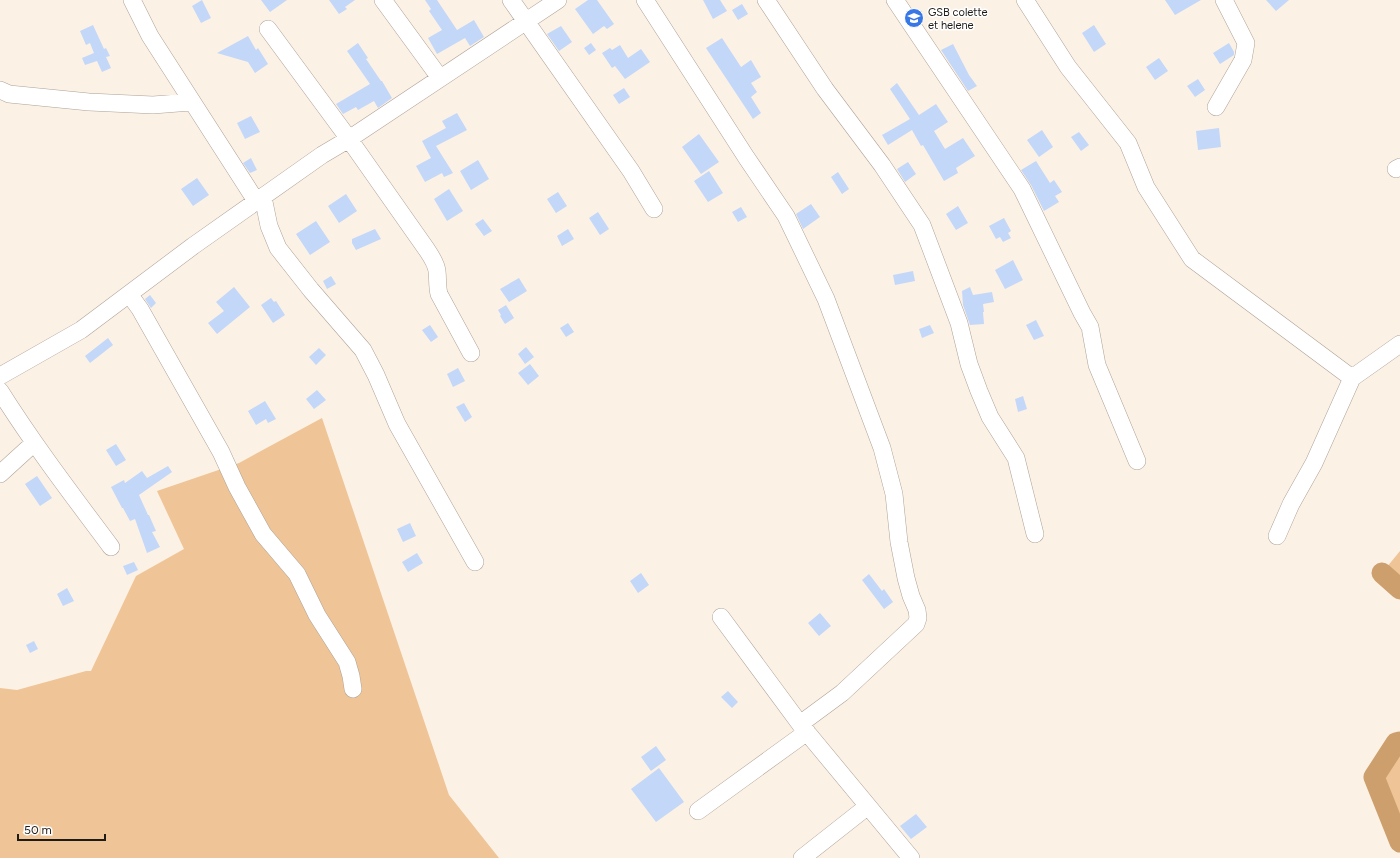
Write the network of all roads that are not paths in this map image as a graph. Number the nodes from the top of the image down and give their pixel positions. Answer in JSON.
{"nodes":[{"id":1,"x":132,"y":0,"type":"edge"},
{"id":2,"x":383,"y":0,"type":"edge"},
{"id":3,"x":511,"y":0,"type":"edge"},
{"id":4,"x":558,"y":0,"type":"edge"},
{"id":5,"x":645,"y":0,"type":"edge"},
{"id":6,"x":766,"y":0,"type":"edge"},
{"id":7,"x":895,"y":0,"type":"edge"},
{"id":8,"x":1025,"y":0,"type":"edge"},
{"id":9,"x":1224,"y":0,"type":"edge"},
{"id":10,"x":525,"y":22,"type":"junction"},
{"id":11,"x":268,"y":29,"type":"dead end"},
{"id":12,"x":440,"y":78,"type":"junction"},
{"id":13,"x":0,"y":90,"type":"edge"},
{"id":14,"x":191,"y":102,"type":"junction"},
{"id":15,"x":1216,"y":107,"type":"dead end"},
{"id":16,"x":349,"y":139,"type":"junction"},
{"id":17,"x":259,"y":199,"type":"junction"},
{"id":18,"x":654,"y":209,"type":"dead end"},
{"id":19,"x":129,"y":294,"type":"junction"},
{"id":20,"x":1400,"y":344,"type":"edge"},
{"id":21,"x":471,"y":353,"type":"dead end"},
{"id":22,"x":0,"y":376,"type":"edge"},
{"id":23,"x":1352,"y":378,"type":"junction"},
{"id":24,"x":0,"y":391,"type":"edge"},
{"id":25,"x":34,"y":443,"type":"junction"},
{"id":26,"x":1137,"y":460,"type":"dead end"},
{"id":27,"x":0,"y":474,"type":"edge"},
{"id":28,"x":1035,"y":534,"type":"dead end"},
{"id":29,"x":1277,"y":536,"type":"dead end"},
{"id":30,"x":111,"y":547,"type":"dead end"},
{"id":31,"x":475,"y":562,"type":"dead end"},
{"id":32,"x":721,"y":617,"type":"dead end"},
{"id":33,"x":353,"y":689,"type":"dead end"},
{"id":34,"x":804,"y":728,"type":"junction"},
{"id":35,"x":868,"y":806,"type":"junction"},
{"id":36,"x":698,"y":811,"type":"dead end"},
{"id":37,"x":802,"y":858,"type":"edge"},
{"id":38,"x":911,"y":858,"type":"edge"}],
"edges":[{"from":1,"to":14,"type":"street"},
{"from":2,"to":12,"type":"street"},
{"from":3,"to":10,"type":"street"},
{"from":4,"to":10,"type":"street"},
{"from":5,"to":34,"type":"street"},
{"from":6,"to":28,"type":"street"},
{"from":7,"to":26,"type":"street"},
{"from":8,"to":23,"type":"street"},
{"from":9,"to":15,"type":"street"},
{"from":10,"to":12,"type":"street"},
{"from":10,"to":18,"type":"street"},
{"from":11,"to":16,"type":"street"},
{"from":12,"to":16,"type":"street"},
{"from":13,"to":14,"type":"street"},
{"from":14,"to":17,"type":"street"},
{"from":16,"to":17,"type":"street"},
{"from":16,"to":21,"type":"street"},
{"from":17,"to":19,"type":"street"},
{"from":17,"to":31,"type":"street"},
{"from":19,"to":22,"type":"street"},
{"from":19,"to":33,"type":"street"},
{"from":20,"to":23,"type":"street"},
{"from":23,"to":29,"type":"street"},
{"from":24,"to":25,"type":"street"},
{"from":25,"to":27,"type":"street"},
{"from":25,"to":30,"type":"street"},
{"from":32,"to":34,"type":"street"},
{"from":34,"to":35,"type":"street"},
{"from":34,"to":36,"type":"street"},
{"from":35,"to":37,"type":"street"},
{"from":35,"to":38,"type":"street"}]}
